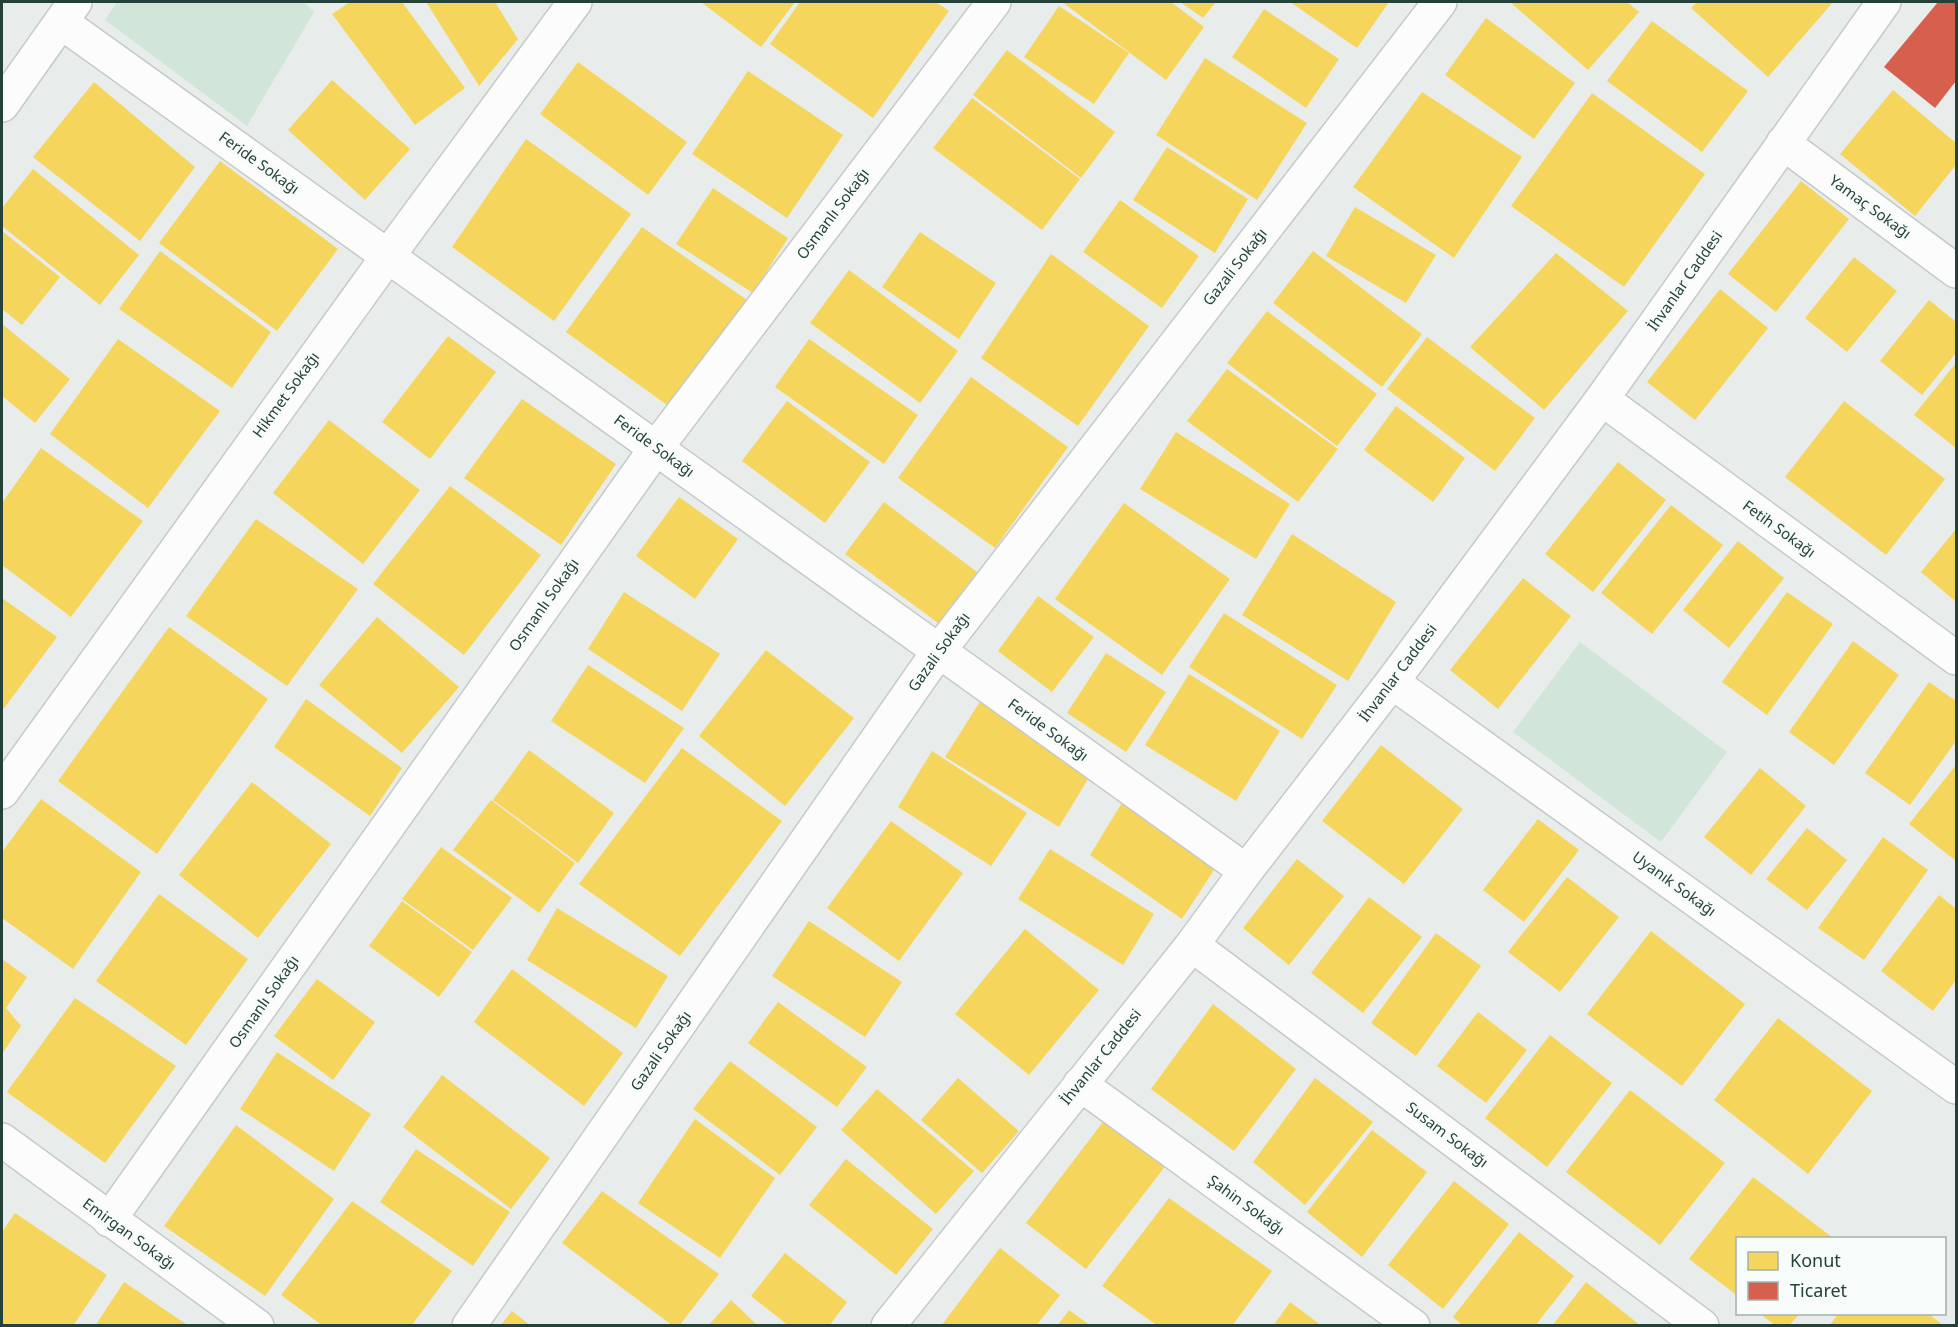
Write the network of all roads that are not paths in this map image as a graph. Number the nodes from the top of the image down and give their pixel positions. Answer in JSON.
{"nodes":[{"id":1,"x":575,"y":2,"type":"edge"},
{"id":2,"x":994,"y":2,"type":"edge"},
{"id":3,"x":1440,"y":2,"type":"edge"},
{"id":4,"x":1884,"y":2,"type":"edge"},
{"id":5,"x":68,"y":12,"type":"edge"},
{"id":6,"x":6,"y":87,"type":"edge"},
{"id":7,"x":1783,"y":143,"type":"junction"},
{"id":8,"x":388,"y":256,"type":"junction"},
{"id":9,"x":1956,"y":271,"type":"edge"},
{"id":10,"x":1602,"y":399,"type":"junction"},
{"id":11,"x":656,"y":448,"type":"junction"},
{"id":12,"x":938,"y":652,"type":"junction"},
{"id":13,"x":1956,"y":658,"type":"edge"},
{"id":14,"x":1392,"y":682,"type":"junction"},
{"id":15,"x":2,"y":792,"type":"edge"},
{"id":16,"x":1246,"y":872,"type":"junction"},
{"id":17,"x":1192,"y":945,"type":"junction"},
{"id":18,"x":1080,"y":1084,"type":"junction"},
{"id":19,"x":1956,"y":1087,"type":"edge"},
{"id":20,"x":2,"y":1140,"type":"edge"},
{"id":21,"x":110,"y":1220,"type":"junction"},
{"id":22,"x":257,"y":1326,"type":"edge"},
{"id":23,"x":469,"y":1326,"type":"edge"},
{"id":24,"x":888,"y":1326,"type":"edge"},
{"id":25,"x":1413,"y":1326,"type":"edge"},
{"id":26,"x":1702,"y":1326,"type":"edge"}],
"edges":[{"from":1,"to":8,"type":"street","name":"Hikmet Sokağı"},
{"from":2,"to":11,"type":"street","name":"Osmanlı Sokağı"},
{"from":3,"to":12,"type":"street","name":"Gazali Sokağı"},
{"from":4,"to":7,"type":"street","name":"İhvanlar Caddesi"},
{"from":5,"to":6,"type":"street"},
{"from":5,"to":8,"type":"street","name":"Feride Sokağı"},
{"from":7,"to":9,"type":"street","name":"Yamaç Sokağı"},
{"from":7,"to":10,"type":"street","name":"İhvanlar Caddesi"},
{"from":8,"to":11,"type":"street","name":"Feride Sokağı"},
{"from":8,"to":15,"type":"street","name":"Hikmet Sokağı"},
{"from":10,"to":13,"type":"street","name":"Fetih Sokağı"},
{"from":10,"to":14,"type":"street","name":"İhvanlar Caddesi"},
{"from":11,"to":12,"type":"street","name":"Feride Sokağı"},
{"from":11,"to":21,"type":"street","name":"Osmanlı Sokağı"},
{"from":12,"to":16,"type":"street","name":"Feride Sokağı"},
{"from":12,"to":23,"type":"street","name":"Gazali Sokağı"},
{"from":14,"to":16,"type":"street","name":"İhvanlar Caddesi"},
{"from":14,"to":19,"type":"street","name":"Uyanık Sokağı"},
{"from":16,"to":17,"type":"street","name":"İhvanlar Caddesi"},
{"from":17,"to":18,"type":"street","name":"İhvanlar Caddesi"},
{"from":17,"to":26,"type":"street","name":"Susam Sokağı"},
{"from":18,"to":24,"type":"street","name":"İhvanlar Caddesi"},
{"from":18,"to":25,"type":"street","name":"Şahin Sokağı"},
{"from":20,"to":21,"type":"street","name":"Emirgan Sokağı"},
{"from":21,"to":22,"type":"street","name":"Emirgan Sokağı"}]}
